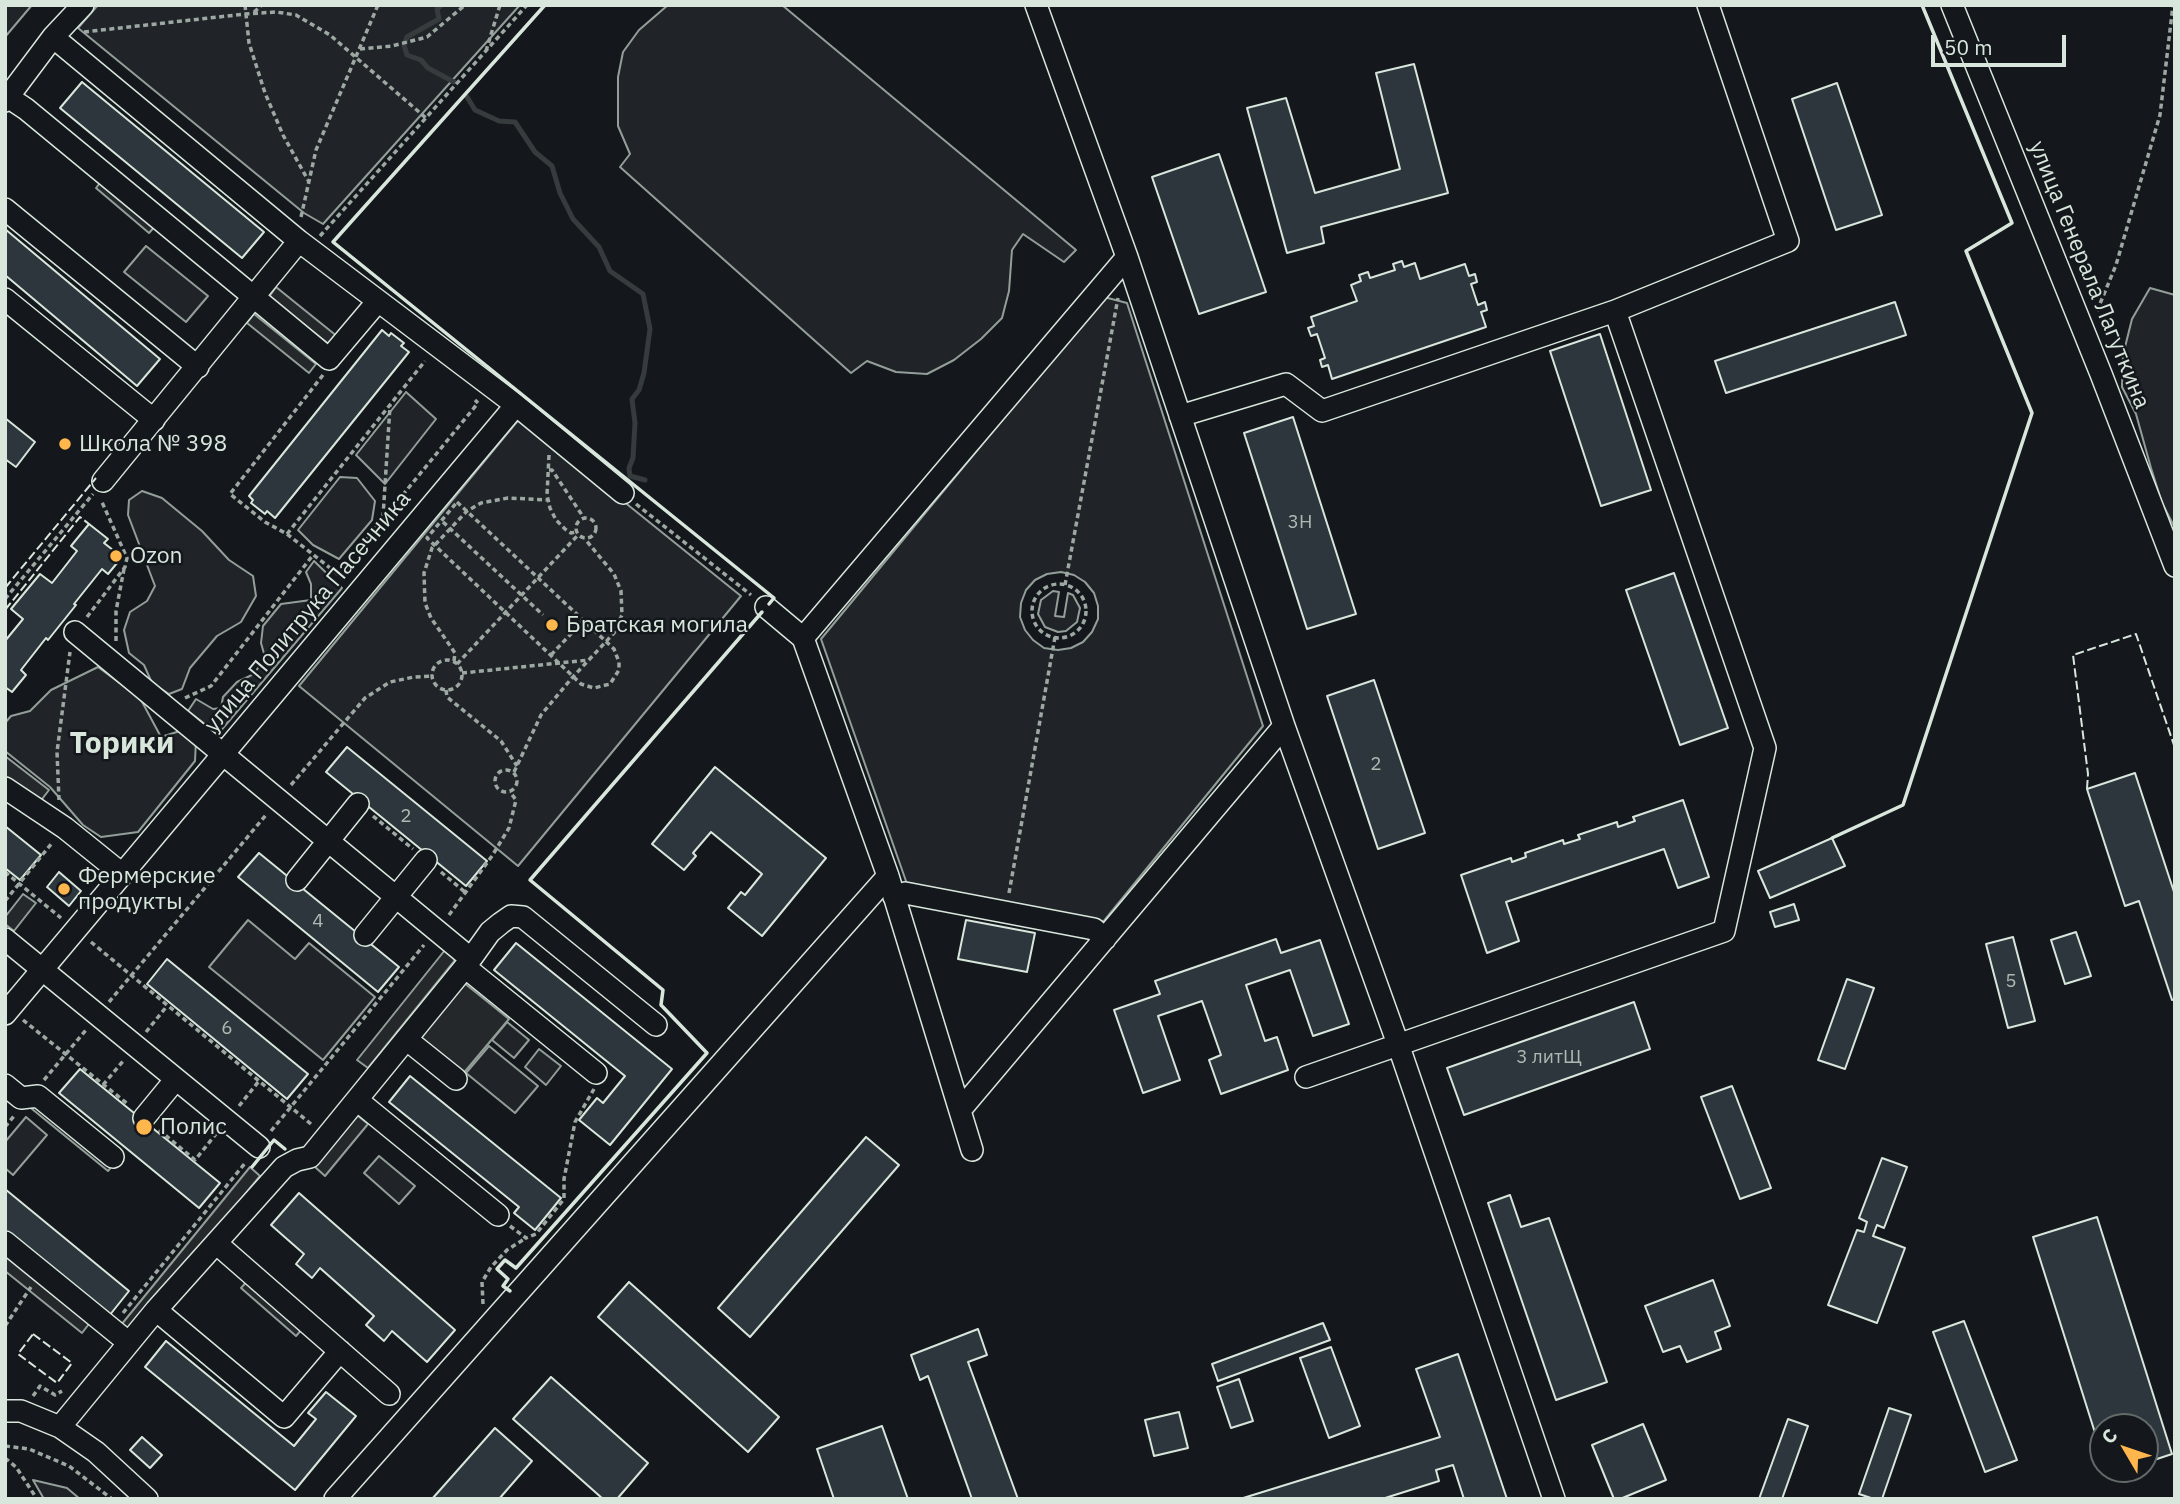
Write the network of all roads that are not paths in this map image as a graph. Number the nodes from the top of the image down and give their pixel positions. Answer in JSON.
{"nodes":[{"id":1,"x":83,"y":5,"type":"edge"},
{"id":2,"x":1036,"y":5,"type":"edge"},
{"id":3,"x":1708,"y":5,"type":"edge"},
{"id":4,"x":1952,"y":5,"type":"edge"},
{"id":5,"x":53,"y":37,"type":"junction"},
{"id":6,"x":7,"y":99,"type":"edge"},
{"id":7,"x":5,"y":209,"type":"edge"},
{"id":8,"x":299,"y":241,"type":"junction"},
{"id":9,"x":1127,"y":257,"type":"junction"},
{"id":10,"x":253,"y":298,"type":"junction"},
{"id":11,"x":5,"y":299,"type":"edge"},
{"id":12,"x":378,"y":301,"type":"junction"},
{"id":13,"x":1615,"y":311,"type":"junction"},
{"id":14,"x":198,"y":367,"type":"junction"},
{"id":15,"x":516,"y":405,"type":"junction"},
{"id":16,"x":1180,"y":416,"type":"junction"},
{"id":17,"x":154,"y":420,"type":"junction"},
{"id":18,"x":103,"y":481,"type":"road end"},
{"id":19,"x":623,"y":493,"type":"road end"},
{"id":20,"x":2175,"y":566,"type":"edge"},
{"id":21,"x":766,"y":607,"type":"road end"},
{"id":22,"x":75,"y":632,"type":"dead end"},
{"id":23,"x":803,"y":638,"type":"junction"},
{"id":24,"x":1284,"y":726,"type":"junction"},
{"id":25,"x":223,"y":754,"type":"junction"},
{"id":26,"x":5,"y":788,"type":"edge"},
{"id":27,"x":358,"y":804,"type":"dead end"},
{"id":28,"x":328,"y":841,"type":"junction"},
{"id":29,"x":426,"y":860,"type":"dead end"},
{"id":30,"x":122,"y":874,"type":"junction"},
{"id":31,"x":888,"y":876,"type":"junction"},
{"id":32,"x":297,"y":880,"type":"dead end"},
{"id":33,"x":396,"y":897,"type":"junction"},
{"id":34,"x":894,"y":897,"type":"junction"},
{"id":35,"x":365,"y":935,"type":"dead end"},
{"id":36,"x":5,"y":939,"type":"edge"},
{"id":37,"x":1105,"y":939,"type":"junction"},
{"id":38,"x":468,"y":962,"type":"junction"},
{"id":39,"x":43,"y":970,"type":"junction"},
{"id":40,"x":8,"y":1012,"type":"edge"},
{"id":41,"x":656,"y":1025,"type":"dead end"},
{"id":42,"x":407,"y":1039,"type":"junction"},
{"id":43,"x":1398,"y":1044,"type":"junction"},
{"id":44,"x":596,"y":1073,"type":"road end"},
{"id":45,"x":1306,"y":1077,"type":"dead end"},
{"id":46,"x":176,"y":1079,"type":"junction"},
{"id":47,"x":456,"y":1079,"type":"dead end"},
{"id":48,"x":5,"y":1085,"type":"edge"},
{"id":49,"x":357,"y":1100,"type":"junction"},
{"id":50,"x":961,"y":1109,"type":"junction"},
{"id":51,"x":144,"y":1118,"type":"road end"},
{"id":52,"x":258,"y":1147,"type":"road end"},
{"id":53,"x":972,"y":1150,"type":"dead end"},
{"id":54,"x":113,"y":1157,"type":"dead end"},
{"id":55,"x":498,"y":1215,"type":"road end"},
{"id":56,"x":5,"y":1242,"type":"edge"},
{"id":57,"x":216,"y":1243,"type":"junction"},
{"id":58,"x":156,"y":1310,"type":"junction"},
{"id":59,"x":129,"y":1343,"type":"junction"},
{"id":60,"x":340,"y":1351,"type":"junction"},
{"id":61,"x":389,"y":1394,"type":"dead end"},
{"id":62,"x":13,"y":1411,"type":"edge"},
{"id":63,"x":60,"y":1427,"type":"junction"},
{"id":64,"x":147,"y":1499,"type":"edge"},
{"id":65,"x":335,"y":1499,"type":"edge"},
{"id":66,"x":1554,"y":1499,"type":"edge"}],
"edges":[{"from":1,"to":5,"type":"street"},
{"from":2,"to":9,"type":"street"},
{"from":3,"to":13,"type":"street"},
{"from":4,"to":20,"type":"street","name":"улица Генерала Лагуткина"},
{"from":5,"to":6,"type":"street"},
{"from":5,"to":8,"type":"street"},
{"from":6,"to":10,"type":"street"},
{"from":7,"to":14,"type":"street"},
{"from":8,"to":10,"type":"street"},
{"from":8,"to":12,"type":"street"},
{"from":9,"to":16,"type":"street"},
{"from":9,"to":23,"type":"street"},
{"from":10,"to":12,"type":"street"},
{"from":10,"to":14,"type":"street"},
{"from":11,"to":17,"type":"street"},
{"from":12,"to":15,"type":"street"},
{"from":13,"to":16,"type":"street"},
{"from":13,"to":43,"type":"street"},
{"from":14,"to":17,"type":"street"},
{"from":15,"to":19,"type":"street"},
{"from":15,"to":25,"type":"street","name":"улица Политрука Пасечника"},
{"from":16,"to":24,"type":"street"},
{"from":17,"to":18,"type":"street"},
{"from":21,"to":23,"type":"street"},
{"from":22,"to":25,"type":"street"},
{"from":23,"to":31,"type":"street"},
{"from":24,"to":37,"type":"street"},
{"from":24,"to":43,"type":"street"},
{"from":25,"to":28,"type":"street"},
{"from":25,"to":30,"type":"street","name":"улица Политрука Пасечника"},
{"from":26,"to":30,"type":"street"},
{"from":27,"to":28,"type":"street"},
{"from":28,"to":32,"type":"street"},
{"from":28,"to":33,"type":"street"},
{"from":29,"to":33,"type":"street"},
{"from":30,"to":39,"type":"street","name":"улица Политрука Пасечника"},
{"from":31,"to":34,"type":"street"},
{"from":31,"to":65,"type":"street"},
{"from":33,"to":35,"type":"street"},
{"from":33,"to":38,"type":"street"},
{"from":34,"to":37,"type":"street"},
{"from":34,"to":50,"type":"street"},
{"from":36,"to":39,"type":"street"},
{"from":37,"to":50,"type":"street"},
{"from":38,"to":41,"type":"street"},
{"from":38,"to":42,"type":"street"},
{"from":38,"to":44,"type":"street"},
{"from":39,"to":40,"type":"street","name":"улица Политрука Пасечника"},
{"from":39,"to":46,"type":"street"},
{"from":42,"to":47,"type":"street"},
{"from":42,"to":49,"type":"street"},
{"from":43,"to":45,"type":"street"},
{"from":43,"to":66,"type":"street"},
{"from":46,"to":51,"type":"street"},
{"from":46,"to":52,"type":"street"},
{"from":48,"to":54,"type":"street"},
{"from":49,"to":55,"type":"street"},
{"from":49,"to":57,"type":"street"},
{"from":50,"to":53,"type":"street"},
{"from":56,"to":59,"type":"street"},
{"from":57,"to":58,"type":"street"},
{"from":57,"to":60,"type":"street"},
{"from":58,"to":59,"type":"street"},
{"from":58,"to":60,"type":"street"},
{"from":59,"to":63,"type":"street"},
{"from":60,"to":61,"type":"street"},
{"from":62,"to":63,"type":"street"},
{"from":63,"to":64,"type":"street"}]}
